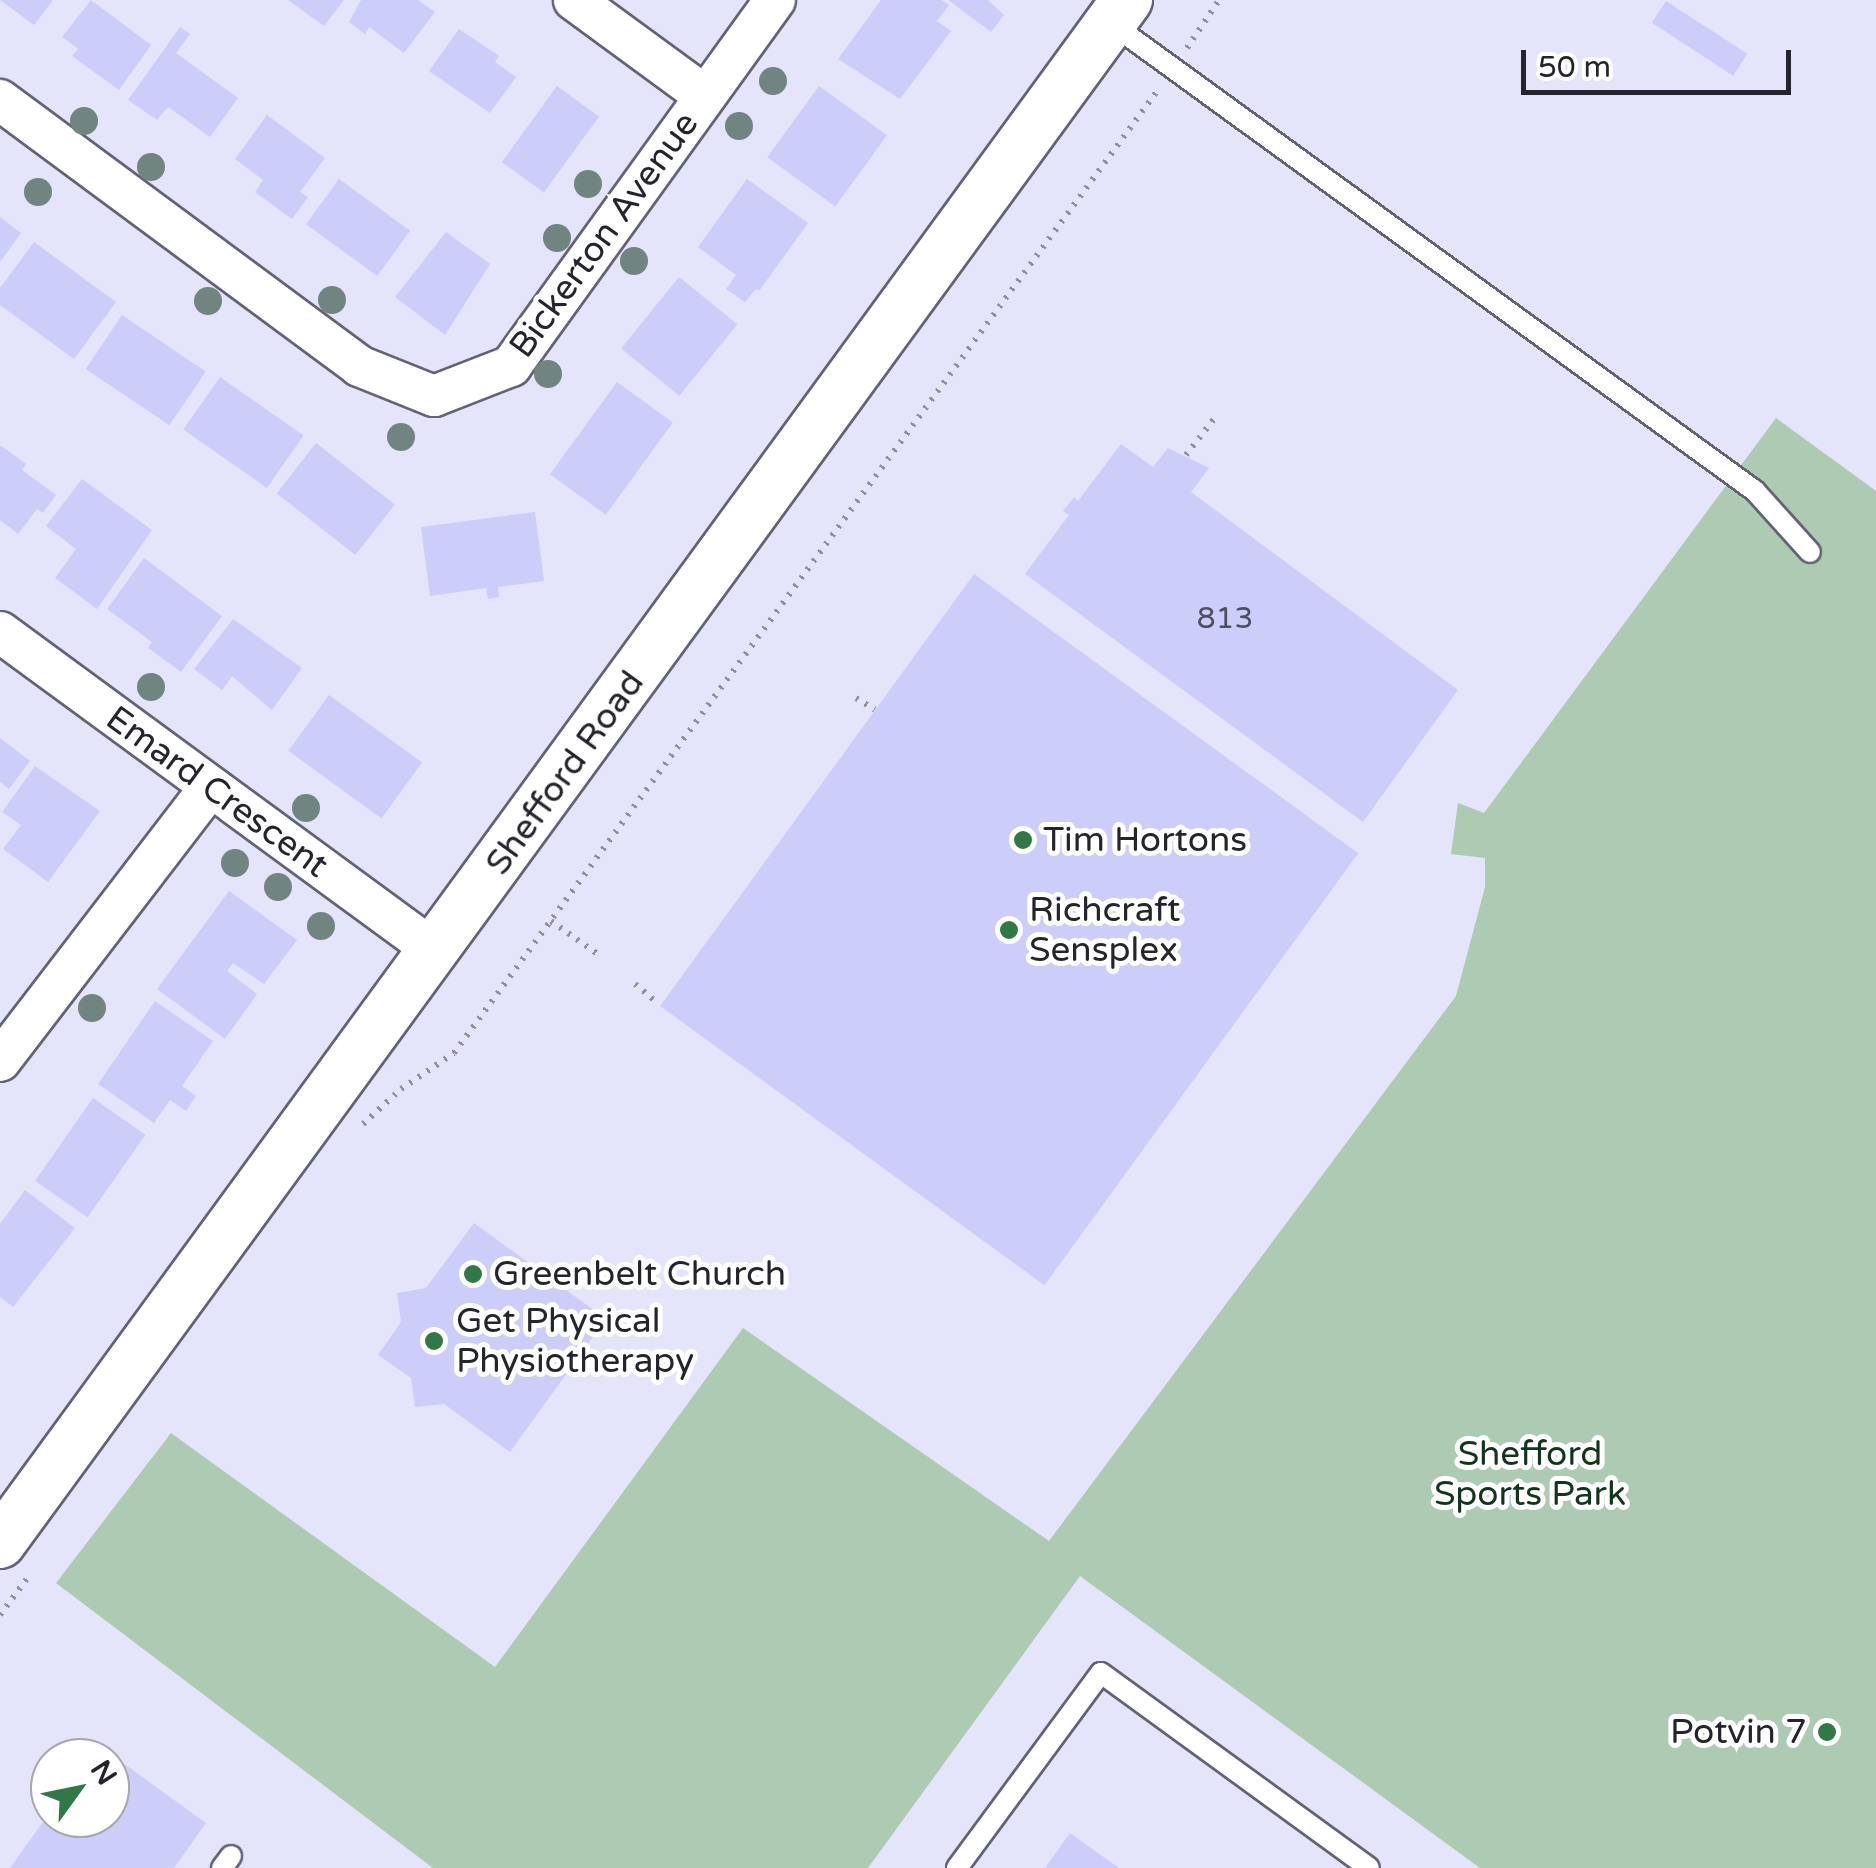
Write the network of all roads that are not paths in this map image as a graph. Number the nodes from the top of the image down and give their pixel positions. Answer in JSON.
{"nodes":[{"id":1,"x":574,"y":0,"type":"edge"},
{"id":2,"x":775,"y":0,"type":"edge"},
{"id":3,"x":1119,"y":11,"type":"edge"},
{"id":4,"x":705,"y":96,"type":"junction"},
{"id":5,"x":0,"y":100,"type":"edge"},
{"id":6,"x":1810,"y":552,"type":"dead end"},
{"id":7,"x":0,"y":632,"type":"edge"},
{"id":8,"x":210,"y":787,"type":"junction"},
{"id":9,"x":435,"y":952,"type":"junction"},
{"id":10,"x":0,"y":1061,"type":"edge"},
{"id":11,"x":15,"y":1559,"type":"edge"},
{"id":12,"x":957,"y":1868,"type":"edge"},
{"id":13,"x":1368,"y":1868,"type":"edge"}],
"edges":[{"from":1,"to":4,"type":"street"},
{"from":2,"to":4,"type":"street","name":"Bickerton Avenue"},
{"from":3,"to":6,"type":"lane"},
{"from":3,"to":9,"type":"street","name":"Shefford Road"},
{"from":4,"to":5,"type":"street","name":"Bickerton Avenue"},
{"from":7,"to":8,"type":"street","name":"Emard Crescent"},
{"from":8,"to":9,"type":"street","name":"Emard Crescent"},
{"from":8,"to":10,"type":"street"},
{"from":9,"to":11,"type":"street","name":"Shefford Road"},
{"from":12,"to":13,"type":"lane"}]}
